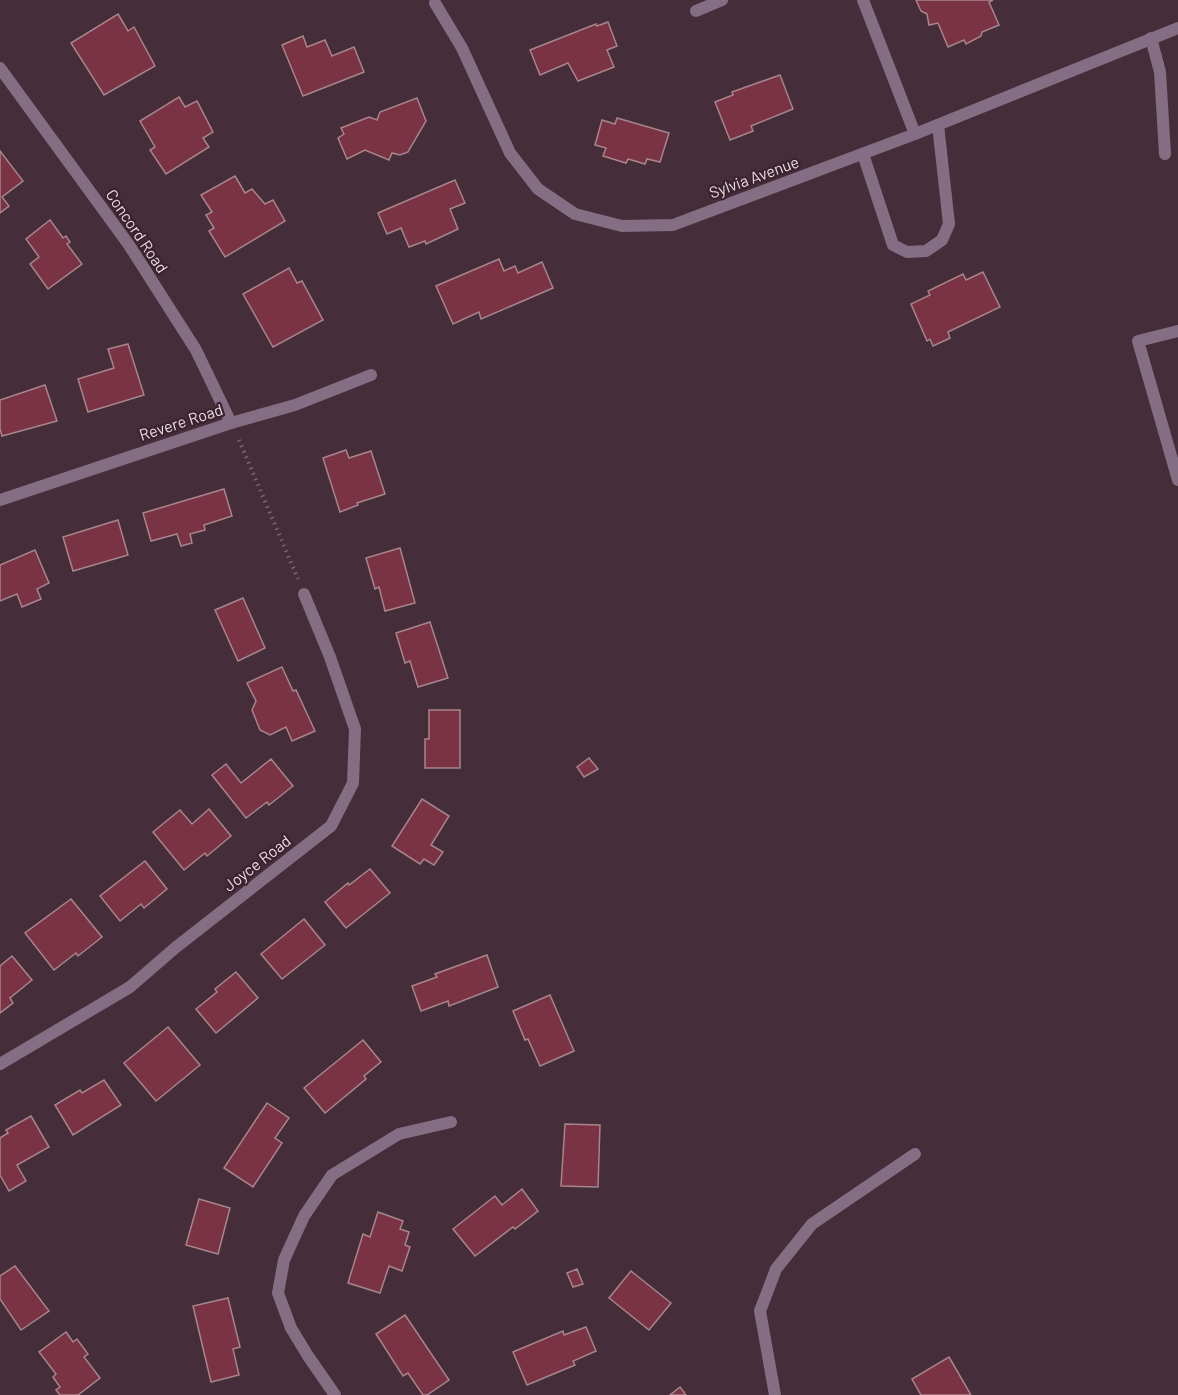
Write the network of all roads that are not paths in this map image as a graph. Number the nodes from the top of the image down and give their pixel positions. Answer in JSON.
{"nodes":[{"id":1,"x":722,"y":0,"type":"edge"},
{"id":2,"x":863,"y":0,"type":"edge"},
{"id":3,"x":435,"y":3,"type":"dead end"},
{"id":4,"x":696,"y":11,"type":"dead end"},
{"id":5,"x":1178,"y":28,"type":"edge"},
{"id":6,"x":1151,"y":38,"type":"junction"},
{"id":7,"x":0,"y":68,"type":"edge"},
{"id":8,"x":938,"y":125,"type":"junction"},
{"id":9,"x":915,"y":134,"type":"junction"},
{"id":10,"x":863,"y":154,"type":"junction"},
{"id":11,"x":1165,"y":154,"type":"dead end"},
{"id":12,"x":1178,"y":331,"type":"edge"},
{"id":13,"x":371,"y":375,"type":"dead end"},
{"id":14,"x":231,"y":423,"type":"junction"},
{"id":15,"x":1178,"y":480,"type":"edge"},
{"id":16,"x":0,"y":500,"type":"edge"},
{"id":17,"x":304,"y":594,"type":"road end"},
{"id":18,"x":0,"y":1064,"type":"edge"},
{"id":19,"x":451,"y":1122,"type":"dead end"},
{"id":20,"x":915,"y":1154,"type":"dead end"},
{"id":21,"x":335,"y":1395,"type":"edge"},
{"id":22,"x":775,"y":1395,"type":"edge"}],
"edges":[{"from":1,"to":4,"type":"street"},
{"from":2,"to":9,"type":"street"},
{"from":3,"to":10,"type":"street","name":"Sylvia Avenue"},
{"from":5,"to":6,"type":"street","name":"Sylvia Avenue"},
{"from":6,"to":8,"type":"street","name":"Sylvia Avenue"},
{"from":6,"to":11,"type":"street"},
{"from":7,"to":14,"type":"street","name":"Concord Road"},
{"from":8,"to":9,"type":"street","name":"Sylvia Avenue"},
{"from":8,"to":10,"type":"street"},
{"from":9,"to":10,"type":"street","name":"Sylvia Avenue"},
{"from":12,"to":15,"type":"street"},
{"from":13,"to":14,"type":"street","name":"Revere Road"},
{"from":14,"to":16,"type":"street","name":"Revere Road"},
{"from":17,"to":18,"type":"street","name":"Joyce Road"},
{"from":19,"to":21,"type":"street"},
{"from":20,"to":22,"type":"street"}]}
